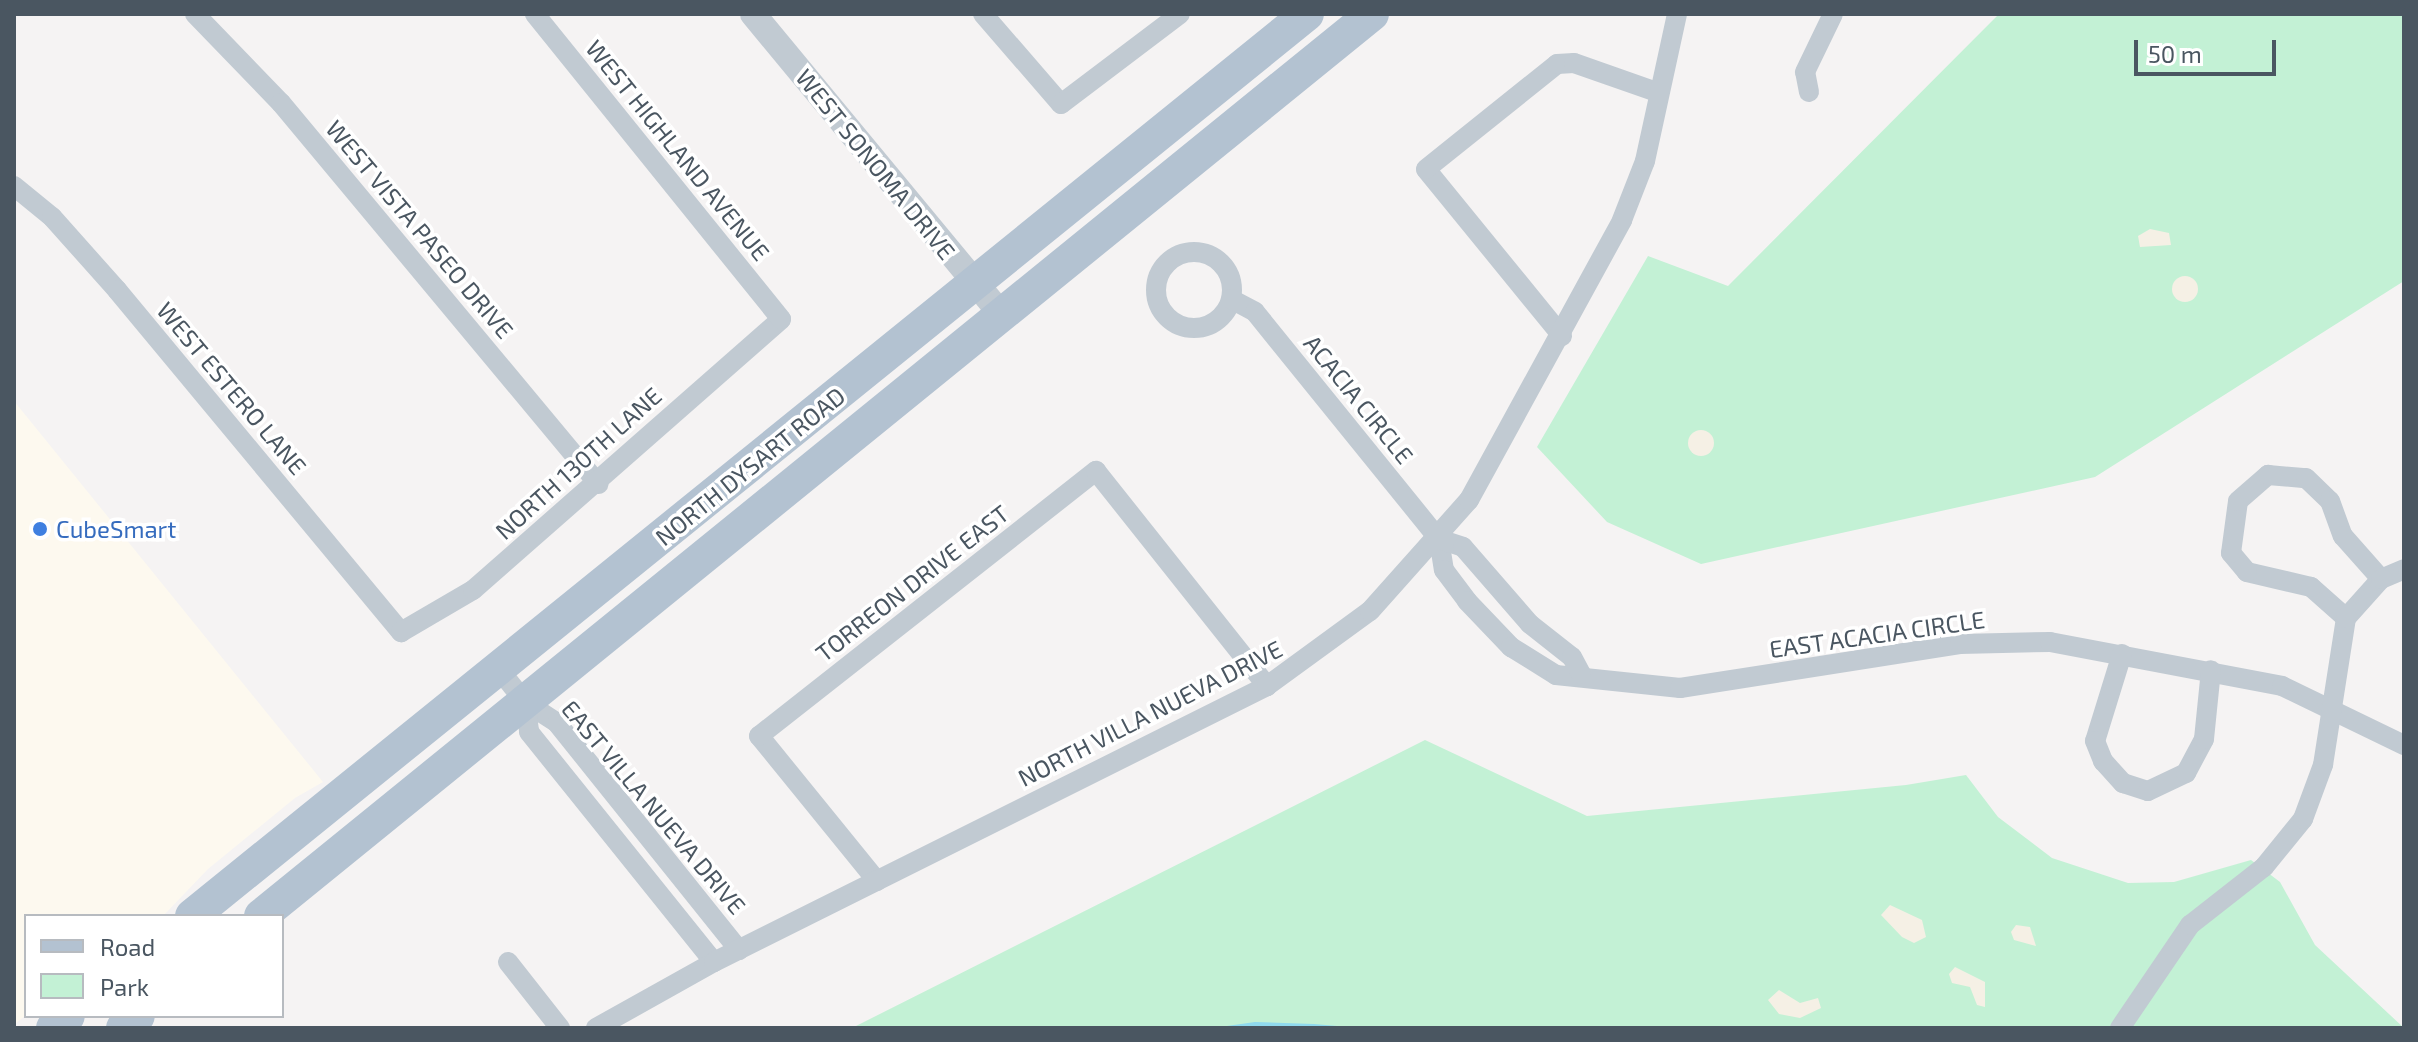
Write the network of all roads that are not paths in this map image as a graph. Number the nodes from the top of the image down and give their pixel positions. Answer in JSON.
{"nodes":[{"id":1,"x":195,"y":14,"type":"edge"},
{"id":2,"x":535,"y":14,"type":"edge"},
{"id":3,"x":753,"y":14,"type":"edge"},
{"id":4,"x":983,"y":14,"type":"edge"},
{"id":5,"x":1180,"y":14,"type":"edge"},
{"id":6,"x":1307,"y":14,"type":"edge"},
{"id":7,"x":1372,"y":14,"type":"edge"},
{"id":8,"x":1677,"y":14,"type":"edge"},
{"id":9,"x":1833,"y":14,"type":"edge"},
{"id":10,"x":1657,"y":92,"type":"junction"},
{"id":11,"x":1809,"y":92,"type":"dead end"},
{"id":12,"x":14,"y":186,"type":"edge"},
{"id":13,"x":975,"y":284,"type":"junction"},
{"id":14,"x":1231,"y":299,"type":"dead end"},
{"id":15,"x":1000,"y":313,"type":"junction"},
{"id":16,"x":781,"y":319,"type":"joint"},
{"id":17,"x":1562,"y":336,"type":"junction"},
{"id":18,"x":599,"y":484,"type":"junction"},
{"id":19,"x":1439,"y":539,"type":"junction"},
{"id":20,"x":2404,"y":569,"type":"edge"},
{"id":21,"x":2381,"y":579,"type":"junction"},
{"id":22,"x":2346,"y":618,"type":"junction"},
{"id":23,"x":401,"y":632,"type":"joint"},
{"id":24,"x":2122,"y":654,"type":"junction"},
{"id":25,"x":498,"y":668,"type":"junction"},
{"id":26,"x":2211,"y":670,"type":"junction"},
{"id":27,"x":1581,"y":674,"type":"junction"},
{"id":28,"x":1267,"y":686,"type":"junction"},
{"id":29,"x":525,"y":702,"type":"junction"},
{"id":30,"x":2330,"y":709,"type":"junction"},
{"id":31,"x":2404,"y":745,"type":"edge"},
{"id":32,"x":877,"y":881,"type":"junction"},
{"id":33,"x":194,"y":914,"type":"edge"},
{"id":34,"x":263,"y":914,"type":"edge"},
{"id":35,"x":739,"y":950,"type":"junction"},
{"id":36,"x":508,"y":962,"type":"dead end"},
{"id":37,"x":714,"y":962,"type":"junction"},
{"id":38,"x":560,"y":1028,"type":"edge"},
{"id":39,"x":596,"y":1028,"type":"edge"},
{"id":40,"x":2120,"y":1028,"type":"edge"}],
"edges":[{"from":1,"to":18,"type":"street","name":"WEST VISTA PASEO DRIVE"},
{"from":2,"to":16,"type":"street","name":"WEST HIGHLAND AVENUE"},
{"from":3,"to":13,"type":"street","name":"WEST SONOMA DRIVE"},
{"from":4,"to":5,"type":"street"},
{"from":6,"to":13,"type":"main road","name":"NORTH DYSART ROAD"},
{"from":7,"to":15,"type":"main road","name":"NORTH DYSART ROAD"},
{"from":8,"to":10,"type":"street","name":"NORTH VILLA NUEVA DRIVE"},
{"from":9,"to":11,"type":"street"},
{"from":10,"to":17,"type":"street","name":"NORTH VILLA NUEVA DRIVE"},
{"from":10,"to":17,"type":"street"},
{"from":12,"to":23,"type":"street","name":"WEST ESTERO LANE"},
{"from":13,"to":15,"type":"street","name":"WEST SONOMA DRIVE"},
{"from":13,"to":25,"type":"main road","name":"NORTH DYSART ROAD"},
{"from":14,"to":19,"type":"street","name":"ACACIA CIRCLE"},
{"from":15,"to":29,"type":"main road","name":"NORTH DYSART ROAD"},
{"from":16,"to":18,"type":"street","name":"NORTH 130TH LANE"},
{"from":17,"to":19,"type":"street","name":"NORTH VILLA NUEVA DRIVE"},
{"from":18,"to":23,"type":"street","name":"NORTH 130TH LANE"},
{"from":19,"to":27,"type":"street"},
{"from":19,"to":27,"type":"street","name":"EAST ACACIA CIRCLE"},
{"from":19,"to":28,"type":"street","name":"NORTH VILLA NUEVA DRIVE"},
{"from":20,"to":21,"type":"street"},
{"from":21,"to":22,"type":"street"},
{"from":21,"to":22,"type":"street"},
{"from":22,"to":30,"type":"street"},
{"from":24,"to":26,"type":"street","name":"EAST ACACIA CIRCLE"},
{"from":24,"to":26,"type":"street"},
{"from":24,"to":27,"type":"street","name":"EAST ACACIA CIRCLE"},
{"from":25,"to":29,"type":"street","name":"EAST VILLA NUEVA DRIVE"},
{"from":25,"to":33,"type":"main road","name":"NORTH DYSART ROAD"},
{"from":26,"to":30,"type":"street","name":"EAST ACACIA CIRCLE"},
{"from":28,"to":32,"type":"street","name":"NORTH VILLA NUEVA DRIVE"},
{"from":28,"to":32,"type":"street","name":"TORREON DRIVE EAST"},
{"from":29,"to":34,"type":"main road","name":"NORTH DYSART ROAD"},
{"from":29,"to":35,"type":"street","name":"EAST VILLA NUEVA DRIVE"},
{"from":29,"to":37,"type":"street","name":"EAST VILLA NUEVA DRIVE"},
{"from":30,"to":31,"type":"street","name":"EAST ACACIA CIRCLE"},
{"from":30,"to":40,"type":"street"},
{"from":32,"to":35,"type":"street","name":"NORTH VILLA NUEVA DRIVE"},
{"from":35,"to":37,"type":"street","name":"NORTH VILLA NUEVA DRIVE"},
{"from":36,"to":38,"type":"street"},
{"from":37,"to":39,"type":"street","name":"NORTH VILLA NUEVA DRIVE"}]}
